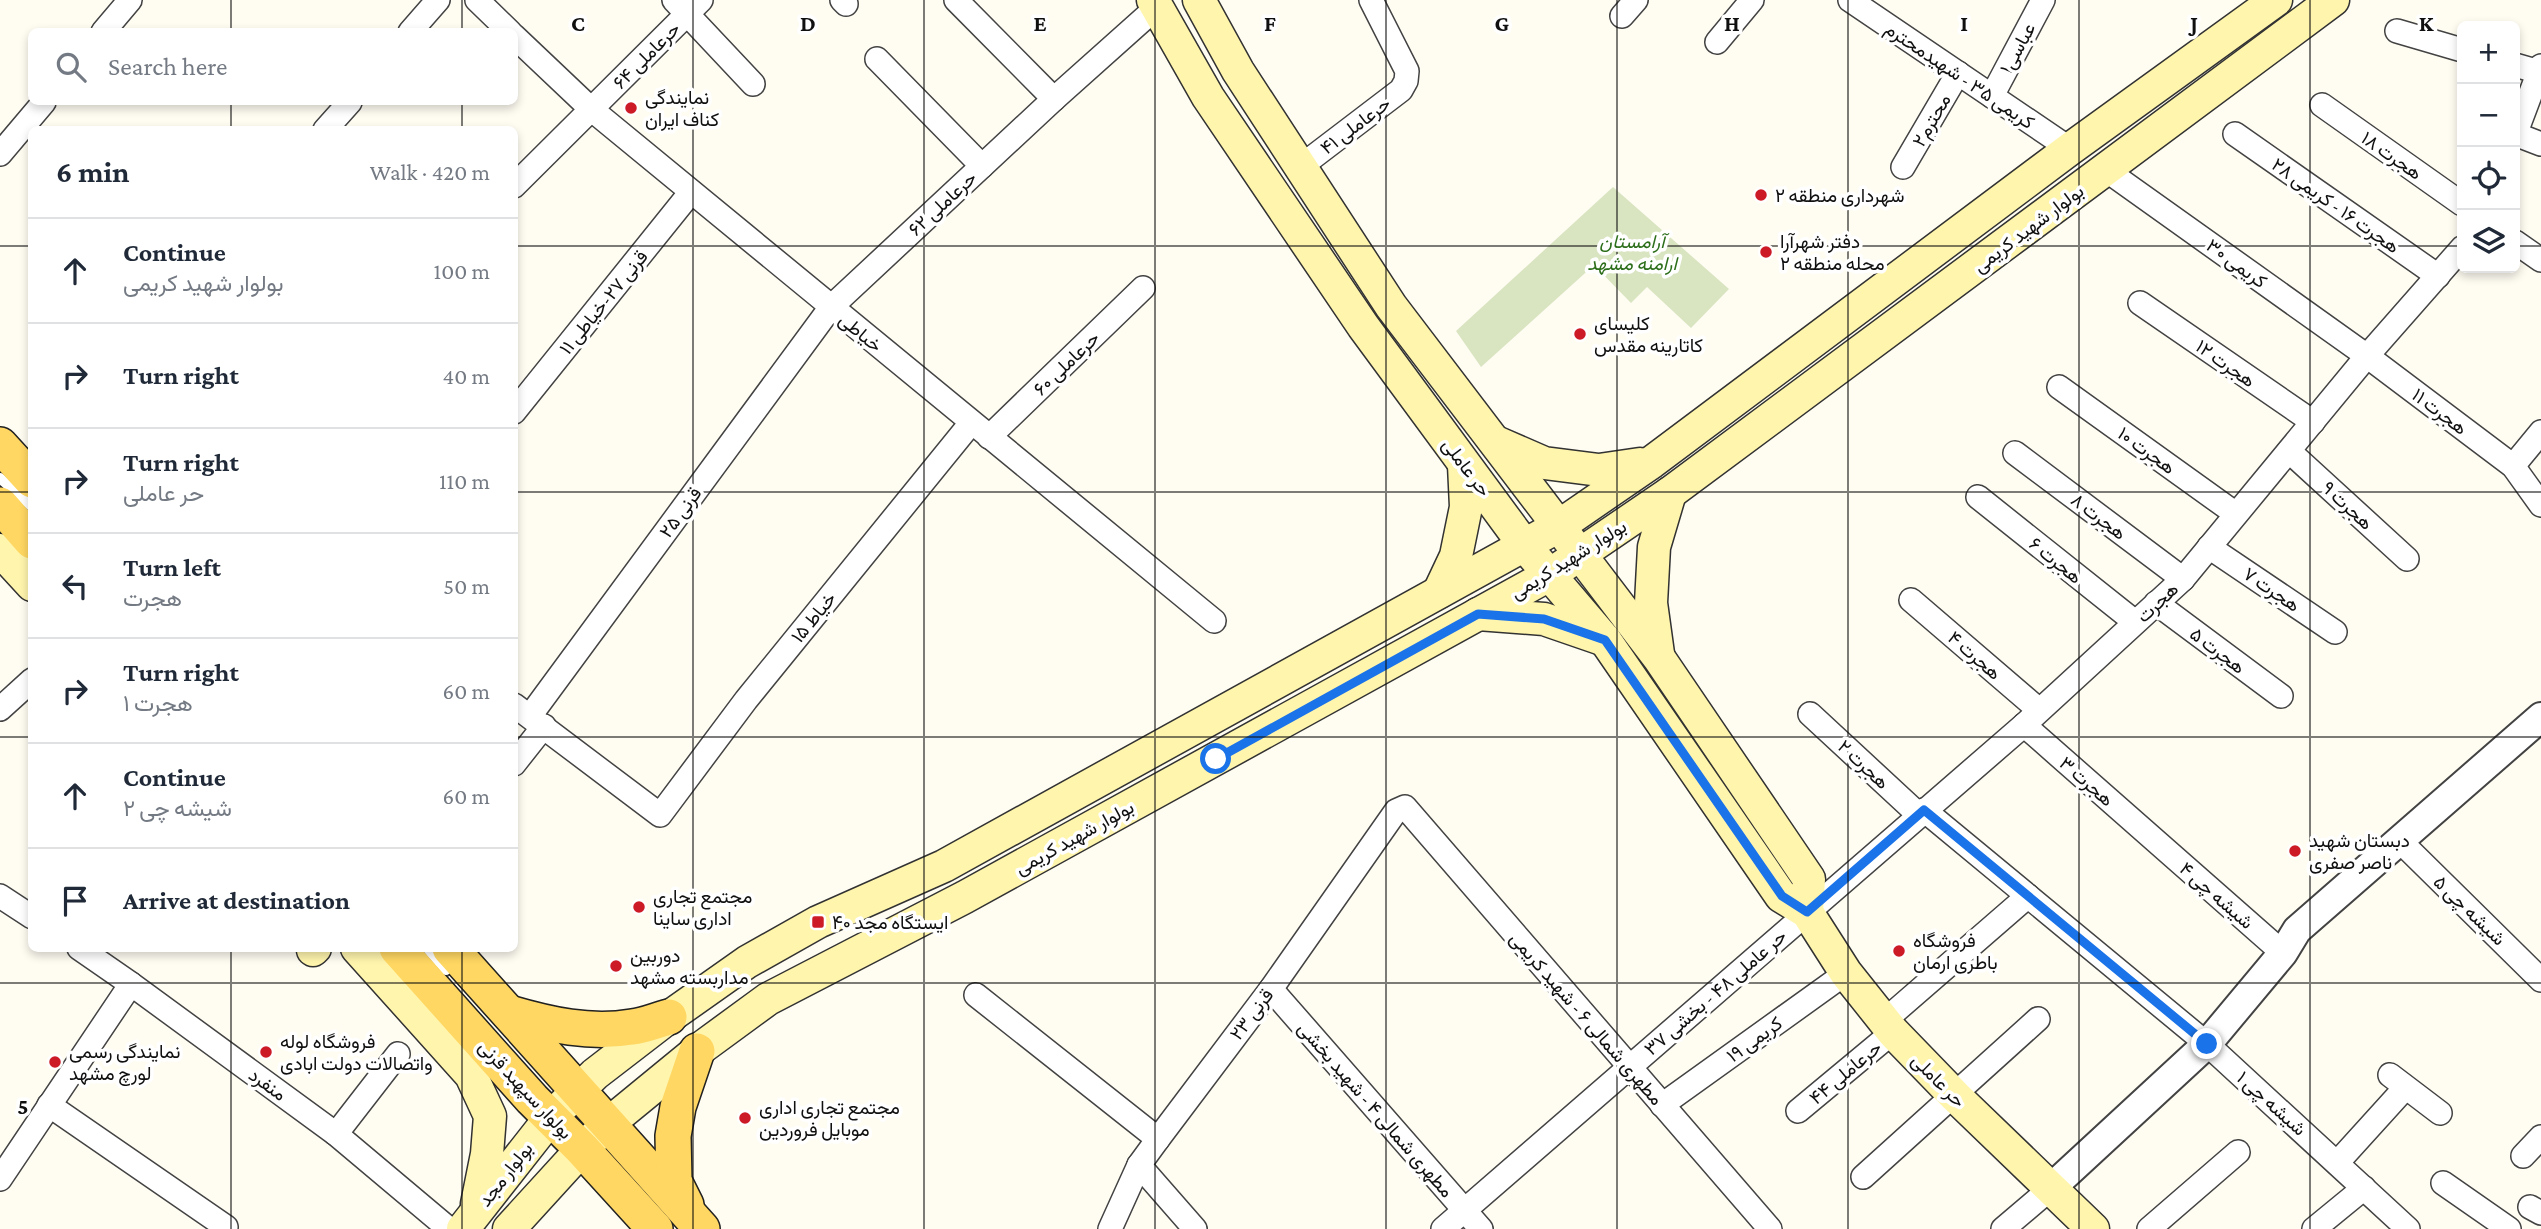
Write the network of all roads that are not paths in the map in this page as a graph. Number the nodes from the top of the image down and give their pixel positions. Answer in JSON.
{"nodes":[{"id":1,"x":130,"y":0,"type":"edge"},
{"id":2,"x":438,"y":0,"type":"edge"},
{"id":3,"x":477,"y":0,"type":"edge"},
{"id":4,"x":956,"y":0,"type":"edge"},
{"id":5,"x":1199,"y":0,"type":"edge"},
{"id":6,"x":1371,"y":0,"type":"edge"},
{"id":7,"x":1752,"y":0,"type":"edge"},
{"id":8,"x":1850,"y":0,"type":"edge"},
{"id":9,"x":2043,"y":0,"type":"edge"},
{"id":10,"x":2276,"y":0,"type":"edge"},
{"id":11,"x":2333,"y":0,"type":"edge"},
{"id":12,"x":1155,"y":4,"type":"edge"},
{"id":13,"x":687,"y":5,"type":"edge"},
{"id":14,"x":106,"y":28,"type":"edge"},
{"id":15,"x":414,"y":28,"type":"edge"},
{"id":16,"x":506,"y":28,"type":"edge"},
{"id":17,"x":2397,"y":31,"type":"dead end"},
{"id":18,"x":518,"y":40,"type":"edge"},
{"id":19,"x":1717,"y":42,"type":"dead end"},
{"id":20,"x":2457,"y":49,"type":"edge"},
{"id":21,"x":877,"y":59,"type":"dead end"},
{"id":22,"x":2520,"y":66,"type":"edge"},
{"id":23,"x":2540,"y":69,"type":"edge"},
{"id":24,"x":1958,"y":73,"type":"junction"},
{"id":25,"x":753,"y":84,"type":"dead end"},
{"id":26,"x":1992,"y":96,"type":"junction"},
{"id":27,"x":1054,"y":99,"type":"junction"},
{"id":28,"x":41,"y":105,"type":"edge"},
{"id":29,"x":346,"y":105,"type":"edge"},
{"id":30,"x":2322,"y":105,"type":"dead end"},
{"id":31,"x":591,"y":109,"type":"junction"},
{"id":32,"x":2520,"y":122,"type":"edge"},
{"id":33,"x":328,"y":126,"type":"edge"},
{"id":34,"x":2235,"y":134,"type":"dead end"},
{"id":35,"x":2520,"y":137,"type":"edge"},
{"id":36,"x":2541,"y":144,"type":"edge"},
{"id":37,"x":2070,"y":149,"type":"junction"},
{"id":38,"x":0,"y":154,"type":"edge"},
{"id":39,"x":982,"y":166,"type":"junction"},
{"id":40,"x":1300,"y":167,"type":"junction"},
{"id":41,"x":1903,"y":167,"type":"dead end"},
{"id":42,"x":2106,"y":170,"type":"junction"},
{"id":43,"x":518,"y":182,"type":"edge"},
{"id":44,"x":691,"y":192,"type":"junction"},
{"id":45,"x":2457,"y":200,"type":"edge"},
{"id":46,"x":2520,"y":245,"type":"edge"},
{"id":47,"x":2457,"y":254,"type":"edge"},
{"id":48,"x":2541,"y":260,"type":"edge"},
{"id":49,"x":2438,"y":276,"type":"junction"},
{"id":50,"x":1143,"y":288,"type":"dead end"},
{"id":51,"x":2140,"y":303,"type":"dead end"},
{"id":52,"x":831,"y":307,"type":"junction"},
{"id":53,"x":2367,"y":356,"type":"junction"},
{"id":54,"x":2059,"y":387,"type":"dead end"},
{"id":55,"x":518,"y":407,"type":"edge"},
{"id":56,"x":2313,"y":422,"type":"junction"},
{"id":57,"x":980,"y":430,"type":"junction"},
{"id":58,"x":2541,"y":432,"type":"edge"},
{"id":59,"x":1494,"y":442,"type":"junction"},
{"id":60,"x":2289,"y":451,"type":"junction"},
{"id":61,"x":2014,"y":453,"type":"dead end"},
{"id":62,"x":2,"y":456,"type":"edge"},
{"id":63,"x":1652,"y":462,"type":"junction"},
{"id":64,"x":1464,"y":465,"type":"junction"},
{"id":65,"x":2513,"y":466,"type":"junction"},
{"id":66,"x":28,"y":477,"type":"edge"},
{"id":67,"x":1670,"y":494,"type":"junction"},
{"id":68,"x":1978,"y":497,"type":"dead end"},
{"id":69,"x":28,"y":500,"type":"edge"},
{"id":70,"x":0,"y":505,"type":"edge"},
{"id":71,"x":2541,"y":505,"type":"edge"},
{"id":72,"x":2236,"y":514,"type":"junction"},
{"id":73,"x":1559,"y":526,"type":"junction"},
{"id":74,"x":28,"y":536,"type":"edge"},
{"id":75,"x":1525,"y":545,"type":"junction"},
{"id":76,"x":2209,"y":547,"type":"junction"},
{"id":77,"x":0,"y":550,"type":"edge"},
{"id":78,"x":1580,"y":554,"type":"junction"},
{"id":79,"x":2406,"y":559,"type":"dead end"},
{"id":80,"x":1551,"y":574,"type":"junction"},
{"id":81,"x":2182,"y":579,"type":"junction"},
{"id":82,"x":28,"y":581,"type":"edge"},
{"id":83,"x":1439,"y":592,"type":"junction"},
{"id":84,"x":1911,"y":600,"type":"dead end"},
{"id":85,"x":2156,"y":603,"type":"junction"},
{"id":86,"x":1478,"y":614,"type":"junction"},
{"id":87,"x":1214,"y":621,"type":"dead end"},
{"id":88,"x":2135,"y":622,"type":"junction"},
{"id":89,"x":2335,"y":632,"type":"dead end"},
{"id":90,"x":1605,"y":640,"type":"junction"},
{"id":91,"x":1659,"y":658,"type":"junction"},
{"id":92,"x":28,"y":684,"type":"edge"},
{"id":93,"x":2281,"y":696,"type":"dead end"},
{"id":94,"x":0,"y":709,"type":"edge"},
{"id":95,"x":1810,"y":714,"type":"dead end"},
{"id":96,"x":529,"y":716,"type":"edge"},
{"id":97,"x":2541,"y":717,"type":"edge"},
{"id":98,"x":2031,"y":718,"type":"junction"},
{"id":99,"x":518,"y":751,"type":"edge"},
{"id":100,"x":1405,"y":807,"type":"joint"},
{"id":101,"x":1921,"y":812,"type":"junction"},
{"id":102,"x":2151,"y":837,"type":"joint"},
{"id":103,"x":2399,"y":840,"type":"junction"},
{"id":104,"x":0,"y":896,"type":"edge"},
{"id":105,"x":2028,"y":896,"type":"junction"},
{"id":106,"x":1807,"y":912,"type":"junction"},
{"id":107,"x":28,"y":914,"type":"edge"},
{"id":108,"x":2065,"y":926,"type":"joint"},
{"id":109,"x":85,"y":952,"type":"edge"},
{"id":110,"x":361,"y":952,"type":"edge"},
{"id":111,"x":401,"y":952,"type":"edge"},
{"id":112,"x":434,"y":952,"type":"edge"},
{"id":113,"x":2283,"y":953,"type":"junction"},
{"id":114,"x":453,"y":964,"type":"edge"},
{"id":115,"x":1846,"y":973,"type":"junction"},
{"id":116,"x":2541,"y":980,"type":"edge"},
{"id":117,"x":131,"y":984,"type":"junction"},
{"id":118,"x":1271,"y":989,"type":"junction"},
{"id":119,"x":976,"y":995,"type":"dead end"},
{"id":120,"x":509,"y":1013,"type":"junction"},
{"id":121,"x":669,"y":1017,"type":"junction"},
{"id":122,"x":2038,"y":1019,"type":"dead end"},
{"id":123,"x":1888,"y":1027,"type":"junction"},
{"id":124,"x":2207,"y":1044,"type":"junction"},
{"id":125,"x":697,"y":1051,"type":"junction"},
{"id":126,"x":398,"y":1054,"type":"dead end"},
{"id":127,"x":1629,"y":1066,"type":"junction"},
{"id":128,"x":1955,"y":1096,"type":"junction"},
{"id":129,"x":49,"y":1105,"type":"junction"},
{"id":130,"x":1662,"y":1105,"type":"junction"},
{"id":131,"x":1798,"y":1111,"type":"dead end"},
{"id":132,"x":568,"y":1113,"type":"junction"},
{"id":133,"x":2440,"y":1113,"type":"dead end"},
{"id":134,"x":608,"y":1124,"type":"junction"},
{"id":135,"x":336,"y":1134,"type":"junction"},
{"id":136,"x":2541,"y":1137,"type":"edge"},
{"id":137,"x":1158,"y":1139,"type":"junction"},
{"id":138,"x":2238,"y":1152,"type":"dead end"},
{"id":139,"x":2523,"y":1156,"type":"dead end"},
{"id":140,"x":2337,"y":1163,"type":"junction"},
{"id":141,"x":1139,"y":1165,"type":"junction"},
{"id":142,"x":1863,"y":1177,"type":"dead end"},
{"id":143,"x":0,"y":1179,"type":"edge"},
{"id":144,"x":2443,"y":1183,"type":"dead end"},
{"id":145,"x":2364,"y":1188,"type":"junction"},
{"id":146,"x":2050,"y":1189,"type":"junction"},
{"id":147,"x":1464,"y":1210,"type":"junction"},
{"id":148,"x":469,"y":1220,"type":"edge"},
{"id":149,"x":698,"y":1225,"type":"edge"},
{"id":150,"x":226,"y":1227,"type":"dead end"},
{"id":151,"x":449,"y":1229,"type":"edge"},
{"id":152,"x":509,"y":1229,"type":"edge"},
{"id":153,"x":655,"y":1229,"type":"edge"},
{"id":154,"x":1110,"y":1229,"type":"edge"},
{"id":155,"x":1195,"y":1229,"type":"edge"},
{"id":156,"x":1443,"y":1229,"type":"edge"},
{"id":157,"x":1481,"y":1229,"type":"edge"},
{"id":158,"x":1770,"y":1229,"type":"edge"},
{"id":159,"x":2003,"y":1229,"type":"edge"},
{"id":160,"x":2093,"y":1229,"type":"edge"},
{"id":161,"x":2149,"y":1229,"type":"edge"},
{"id":162,"x":2314,"y":1229,"type":"edge"},
{"id":163,"x":2408,"y":1229,"type":"edge"},
{"id":164,"x":2509,"y":1229,"type":"edge"}],
"edges":[{"from":1,"to":14,"type":"street"},
{"from":2,"to":15,"type":"street"},
{"from":3,"to":16,"type":"street"},
{"from":4,"to":27,"type":"street"},
{"from":5,"to":40,"type":"main road","name":"حر عاملی"},
{"from":6,"to":40,"type":"street","name":"حرعاملی ۴۱"},
{"from":7,"to":19,"type":"street"},
{"from":8,"to":24,"type":"street","name":"کریمی ۳۵ - شهیدمحترم"},
{"from":9,"to":26,"type":"street","name":"عباسی۱"},
{"from":10,"to":37,"type":"main road","name":"بولوار شهید کریمی"},
{"from":11,"to":42,"type":"main road","name":"بولوار شهید کریمی"},
{"from":12,"to":27,"type":"street","name":"حرعاملی ۶۲"},
{"from":12,"to":64,"type":"main road","name":"حر عاملی"},
{"from":13,"to":25,"type":"street"},
{"from":13,"to":31,"type":"street","name":"حرعاملی ۶۴"},
{"from":17,"to":20,"type":"street"},
{"from":18,"to":31,"type":"street","name":"خیاطی"},
{"from":21,"to":39,"type":"street"},
{"from":22,"to":23,"type":"street"},
{"from":23,"to":32,"type":"street"},
{"from":24,"to":26,"type":"street","name":"کریمی ۳۵ - شهیدمحترم"},
{"from":24,"to":41,"type":"street","name":"محترم۲"},
{"from":26,"to":37,"type":"street","name":"کریمی ۳۵ - شهیدمحترم"},
{"from":27,"to":39,"type":"street","name":"حرعاملی ۶۲"},
{"from":28,"to":38,"type":"street"},
{"from":29,"to":33,"type":"street"},
{"from":30,"to":45,"type":"street","name":"هجرت ۱۸"},
{"from":31,"to":43,"type":"street","name":"حرعاملی ۶۴"},
{"from":31,"to":44,"type":"street","name":"خیاطی"},
{"from":34,"to":49,"type":"street","name":"هجرت ۱۶ - کریمی ۲۸"},
{"from":35,"to":36,"type":"street"},
{"from":37,"to":63,"type":"main road","name":"بولوار شهید کریمی"},
{"from":39,"to":52,"type":"street","name":"حرعاملی ۶۲"},
{"from":40,"to":59,"type":"main road","name":"حر عاملی"},
{"from":42,"to":53,"type":"street","name":"کریمی ۳۰"},
{"from":42,"to":67,"type":"main road","name":"بولوار شهید کریمی"},
{"from":44,"to":52,"type":"street","name":"خیاطی"},
{"from":44,"to":55,"type":"street","name":"قرنی ۲۷-خیاطی ۱۱"},
{"from":46,"to":48,"type":"street"},
{"from":47,"to":49,"type":"street","name":"هجرت"},
{"from":49,"to":53,"type":"street","name":"هجرت"},
{"from":50,"to":57,"type":"street","name":"حرعاملی ۶۰"},
{"from":51,"to":56,"type":"street","name":"هجرت ۱۲"},
{"from":52,"to":57,"type":"street","name":"خیاطی"},
{"from":52,"to":96,"type":"street","name":"قرنی ۲۵"},
{"from":53,"to":56,"type":"street","name":"هجرت"},
{"from":53,"to":65,"type":"street","name":"هجرت ۱۱"},
{"from":54,"to":72,"type":"street","name":"هجرت ۱۰"},
{"from":56,"to":60,"type":"street","name":"هجرت"},
{"from":57,"to":87,"type":"street","name":"خیاطی"},
{"from":57,"to":96,"type":"street","name":"خیاط ۱۵"},
{"from":58,"to":65,"type":"street"},
{"from":59,"to":63,"type":"main road"},
{"from":59,"to":73,"type":"main road","name":"حر عاملی"},
{"from":60,"to":72,"type":"street","name":"هجرت"},
{"from":60,"to":79,"type":"street","name":"هجرت ۹"},
{"from":61,"to":81,"type":"street","name":"هجرت ۸"},
{"from":62,"to":66,"type":"main road"},
{"from":62,"to":69,"type":"lane"},
{"from":63,"to":73,"type":"main road","name":"بولوار شهید کریمی"},
{"from":64,"to":75,"type":"main road","name":"حر عاملی"},
{"from":64,"to":83,"type":"main road"},
{"from":65,"to":71,"type":"street","name":"هجرت ۱۱"},
{"from":67,"to":78,"type":"main road","name":"بولوار شهید کریمی"},
{"from":67,"to":91,"type":"main road"},
{"from":68,"to":88,"type":"street","name":"هجرت ۶"},
{"from":70,"to":74,"type":"main road"},
{"from":72,"to":76,"type":"street","name":"هجرت"},
{"from":73,"to":75,"type":"main road","name":"بولوار شهید کریمی"},
{"from":73,"to":78,"type":"main road","name":"حر عاملی"},
{"from":75,"to":80,"type":"main road","name":"حر عاملی"},
{"from":75,"to":83,"type":"main road","name":"بولوار شهید کریمی"},
{"from":76,"to":81,"type":"street","name":"هجرت"},
{"from":76,"to":89,"type":"street","name":"هجرت ۷"},
{"from":77,"to":82,"type":"main road"},
{"from":78,"to":80,"type":"main road","name":"بولوار شهید کریمی"},
{"from":78,"to":91,"type":"main road","name":"حر عاملی"},
{"from":80,"to":86,"type":"main road","name":"بولوار شهید کریمی"},
{"from":80,"to":90,"type":"main road","name":"حر عاملی"},
{"from":81,"to":85,"type":"street","name":"هجرت"},
{"from":83,"to":121,"type":"main road","name":"بولوار شهید کریمی"},
{"from":84,"to":98,"type":"street","name":"هجرت ۴"},
{"from":85,"to":88,"type":"street","name":"هجرت"},
{"from":85,"to":93,"type":"street","name":"هجرت ۵"},
{"from":86,"to":90,"type":"main road"},
{"from":86,"to":125,"type":"main road","name":"بولوار شهید کریمی"},
{"from":88,"to":98,"type":"street","name":"هجرت"},
{"from":90,"to":106,"type":"main road","name":"حر عاملی"},
{"from":91,"to":106,"type":"main road","name":"حر عاملی"},
{"from":92,"to":94,"type":"street"},
{"from":95,"to":101,"type":"street","name":"هجرت ۲"},
{"from":96,"to":99,"type":"street","name":"قرنی ۲۵"},
{"from":97,"to":103,"type":"street"},
{"from":98,"to":101,"type":"street","name":"هجرت"},
{"from":98,"to":102,"type":"street","name":"هجرت ۳"},
{"from":100,"to":118,"type":"street","name":"قرنی ۲۳"},
{"from":100,"to":127,"type":"street","name":"مطهری شمالی ۶ - شهید کریمی"},
{"from":101,"to":105,"type":"street","name":"هجرت ۲"},
{"from":101,"to":106,"type":"street","name":"هجرت"},
{"from":102,"to":113,"type":"street","name":"شیشه چی ۴"},
{"from":103,"to":113,"type":"street"},
{"from":103,"to":116,"type":"street","name":"شیشه چی ۵"},
{"from":104,"to":107,"type":"street"},
{"from":105,"to":108,"type":"street","name":"هجرت ۲"},
{"from":105,"to":123,"type":"street","name":"حرعاملی ۴۴"},
{"from":106,"to":115,"type":"main road","name":"حر عاملی"},
{"from":106,"to":127,"type":"street","name":"حر عاملی ۴۸ - بخشی ۳۷"},
{"from":108,"to":124,"type":"street","name":"شیشه چی ۱"},
{"from":109,"to":117,"type":"street","name":"منفرد"},
{"from":110,"to":148,"type":"main road"},
{"from":111,"to":132,"type":"main road","name":"بولوار سپهبد قرنی"},
{"from":112,"to":114,"type":"lane"},
{"from":113,"to":124,"type":"street"},
{"from":114,"to":120,"type":"main road","name":"بولوار سپهبد قرنی"},
{"from":115,"to":123,"type":"main road","name":"حر عاملی"},
{"from":115,"to":130,"type":"street","name":"کریمی ۱۹"},
{"from":117,"to":129,"type":"street"},
{"from":117,"to":135,"type":"street","name":"منفرد"},
{"from":118,"to":137,"type":"street","name":"قرنی ۲۳"},
{"from":118,"to":147,"type":"street","name":"مطهری شمالی ۴ - شهید بخشی"},
{"from":119,"to":137,"type":"street"},
{"from":120,"to":121,"type":"main road"},
{"from":120,"to":132,"type":"main road","name":"بولوار سپهبد قرنی"},
{"from":121,"to":132,"type":"main road","name":"بولوار شهید کریمی"},
{"from":122,"to":128,"type":"street"},
{"from":123,"to":128,"type":"main road","name":"حر عاملی"},
{"from":123,"to":131,"type":"street","name":"حرعاملی ۴۴"},
{"from":124,"to":140,"type":"street","name":"شیشه چی ۱"},
{"from":124,"to":146,"type":"street"},
{"from":125,"to":134,"type":"main road","name":"بولوار شهید کریمی"},
{"from":125,"to":149,"type":"main road"},
{"from":126,"to":135,"type":"street"},
{"from":127,"to":130,"type":"street","name":"مطهری شمالی ۶ - شهید کریمی"},
{"from":127,"to":147,"type":"street","name":"حر عاملی ۴۸ - بخشی ۳۷"},
{"from":128,"to":142,"type":"street"},
{"from":128,"to":146,"type":"main road","name":"حر عاملی"},
{"from":129,"to":143,"type":"street"},
{"from":129,"to":150,"type":"street"},
{"from":130,"to":158,"type":"street","name":"مطهری شمالی ۶ - شهید کریمی"},
{"from":132,"to":134,"type":"main road","name":"بولوار سپهبد قرنی"},
{"from":132,"to":134,"type":"main road","name":"بولوار مجد"},
{"from":132,"to":148,"type":"main road","name":"بولوار مجد"},
{"from":132,"to":152,"type":"main road","name":"بولوار مجد"},
{"from":132,"to":153,"type":"main road","name":"بولوار سپهبد قرنی"},
{"from":133,"to":140,"type":"street"},
{"from":134,"to":149,"type":"main road","name":"بولوار سپهبد قرنی"},
{"from":135,"to":151,"type":"street","name":"منفرد"},
{"from":136,"to":139,"type":"street"},
{"from":137,"to":141,"type":"street","name":"قرنی ۲۳"},
{"from":138,"to":161,"type":"street"},
{"from":140,"to":145,"type":"street","name":"شیشه چی ۱"},
{"from":141,"to":154,"type":"street","name":"قرنی ۲۳"},
{"from":141,"to":155,"type":"street"},
{"from":144,"to":164,"type":"street"},
{"from":145,"to":162,"type":"street"},
{"from":145,"to":163,"type":"street","name":"شیشه چی ۱"},
{"from":146,"to":159,"type":"street"},
{"from":146,"to":160,"type":"main road","name":"حر عاملی"},
{"from":147,"to":156,"type":"street","name":"حر عاملی ۴۸ - بخشی ۳۷"},
{"from":147,"to":157,"type":"street","name":"مطهری شمالی ۴ - شهید بخشی"}]}
